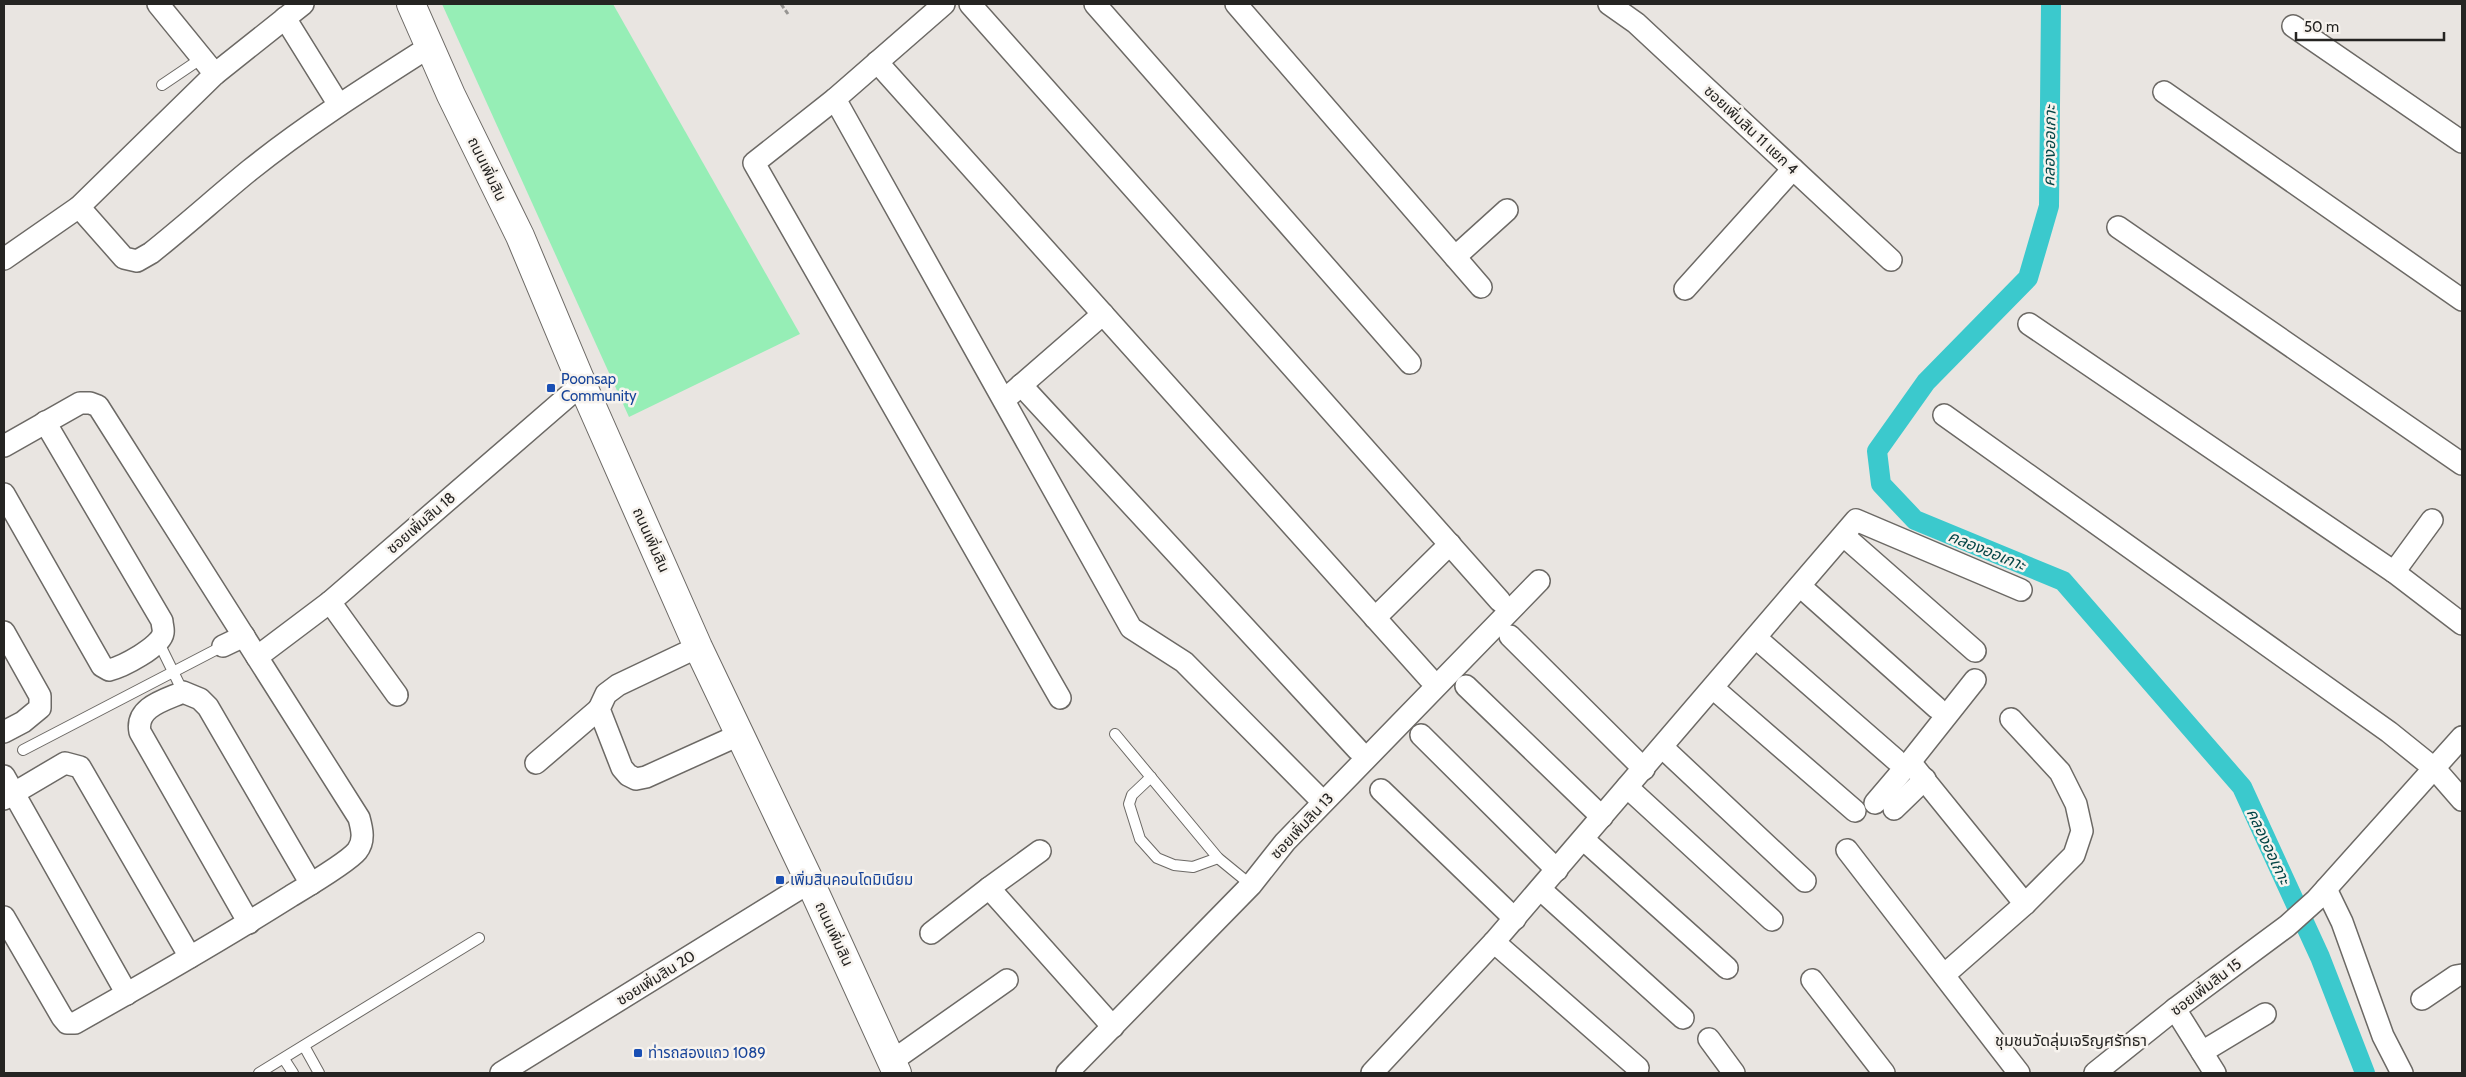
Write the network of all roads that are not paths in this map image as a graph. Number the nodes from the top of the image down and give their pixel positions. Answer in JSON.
{"nodes":[{"id":1,"x":158,"y":4,"type":"edge"},
{"id":2,"x":302,"y":4,"type":"edge"},
{"id":3,"x":411,"y":4,"type":"edge"},
{"id":4,"x":944,"y":4,"type":"edge"},
{"id":5,"x":970,"y":4,"type":"edge"},
{"id":6,"x":1095,"y":4,"type":"edge"},
{"id":7,"x":1236,"y":4,"type":"edge"},
{"id":8,"x":1609,"y":4,"type":"edge"},
{"id":9,"x":284,"y":18,"type":"junction"},
{"id":10,"x":2294,"y":26,"type":"dead end"},
{"id":11,"x":429,"y":47,"type":"junction"},
{"id":12,"x":876,"y":62,"type":"junction"},
{"id":13,"x":209,"y":66,"type":"junction"},
{"id":14,"x":162,"y":85,"type":"dead end"},
{"id":15,"x":2164,"y":92,"type":"dead end"},
{"id":16,"x":835,"y":99,"type":"junction"},
{"id":17,"x":339,"y":105,"type":"junction"},
{"id":18,"x":2462,"y":142,"type":"edge"},
{"id":19,"x":1793,"y":169,"type":"junction"},
{"id":20,"x":79,"y":207,"type":"junction"},
{"id":21,"x":1507,"y":210,"type":"dead end"},
{"id":22,"x":2118,"y":227,"type":"dead end"},
{"id":23,"x":1455,"y":257,"type":"junction"},
{"id":24,"x":4,"y":259,"type":"edge"},
{"id":25,"x":1891,"y":260,"type":"dead end"},
{"id":26,"x":1481,"y":287,"type":"dead end"},
{"id":27,"x":1685,"y":289,"type":"dead end"},
{"id":28,"x":2462,"y":300,"type":"edge"},
{"id":29,"x":1103,"y":314,"type":"junction"},
{"id":30,"x":2029,"y":324,"type":"dead end"},
{"id":31,"x":1410,"y":363,"type":"dead end"},
{"id":32,"x":582,"y":384,"type":"junction"},
{"id":33,"x":1021,"y":385,"type":"junction"},
{"id":34,"x":1004,"y":400,"type":"junction"},
{"id":35,"x":1944,"y":415,"type":"dead end"},
{"id":36,"x":45,"y":422,"type":"junction"},
{"id":37,"x":4,"y":446,"type":"edge"},
{"id":38,"x":2462,"y":464,"type":"edge"},
{"id":39,"x":4,"y":494,"type":"edge"},
{"id":40,"x":2432,"y":520,"type":"dead end"},
{"id":41,"x":1844,"y":536,"type":"junction"},
{"id":42,"x":1450,"y":544,"type":"junction"},
{"id":43,"x":2394,"y":572,"type":"junction"},
{"id":44,"x":1538,"y":581,"type":"dead end"},
{"id":45,"x":1800,"y":586,"type":"junction"},
{"id":46,"x":2021,"y":590,"type":"dead end"},
{"id":47,"x":1500,"y":601,"type":"dead end"},
{"id":48,"x":330,"y":602,"type":"junction"},
{"id":49,"x":1375,"y":618,"type":"junction"},
{"id":50,"x":2462,"y":624,"type":"edge"},
{"id":51,"x":4,"y":632,"type":"edge"},
{"id":52,"x":244,"y":636,"type":"junction"},
{"id":53,"x":1510,"y":636,"type":"dead end"},
{"id":54,"x":1756,"y":638,"type":"junction"},
{"id":55,"x":158,"y":643,"type":"junction"},
{"id":56,"x":223,"y":646,"type":"joint"},
{"id":57,"x":698,"y":648,"type":"junction"},
{"id":58,"x":1975,"y":651,"type":"dead end"},
{"id":59,"x":258,"y":657,"type":"junction"},
{"id":60,"x":174,"y":672,"type":"junction"},
{"id":61,"x":1429,"y":678,"type":"dead end"},
{"id":62,"x":1975,"y":680,"type":"dead end"},
{"id":63,"x":1466,"y":686,"type":"dead end"},
{"id":64,"x":1713,"y":688,"type":"junction"},
{"id":65,"x":183,"y":692,"type":"junction"},
{"id":66,"x":398,"y":695,"type":"dead end"},
{"id":67,"x":1060,"y":698,"type":"dead end"},
{"id":68,"x":1937,"y":708,"type":"dead end"},
{"id":69,"x":600,"y":709,"type":"junction"},
{"id":70,"x":2011,"y":719,"type":"dead end"},
{"id":71,"x":4,"y":732,"type":"edge"},
{"id":72,"x":1115,"y":734,"type":"dead end"},
{"id":73,"x":738,"y":735,"type":"junction"},
{"id":74,"x":1421,"y":735,"type":"dead end"},
{"id":75,"x":2462,"y":737,"type":"edge"},
{"id":76,"x":1662,"y":747,"type":"junction"},
{"id":77,"x":23,"y":750,"type":"dead end"},
{"id":78,"x":1358,"y":750,"type":"dead end"},
{"id":79,"x":1903,"y":761,"type":"junction"},
{"id":80,"x":536,"y":763,"type":"dead end"},
{"id":81,"x":1644,"y":769,"type":"junction"},
{"id":82,"x":2435,"y":769,"type":"junction"},
{"id":83,"x":1151,"y":777,"type":"junction"},
{"id":84,"x":1925,"y":779,"type":"junction"},
{"id":85,"x":1627,"y":787,"type":"junction"},
{"id":86,"x":7,"y":790,"type":"edge"},
{"id":87,"x":1381,"y":790,"type":"dead end"},
{"id":88,"x":1316,"y":795,"type":"dead end"},
{"id":89,"x":2462,"y":800,"type":"edge"},
{"id":90,"x":1855,"y":811,"type":"dead end"},
{"id":91,"x":1602,"y":817,"type":"junction"},
{"id":92,"x":1583,"y":839,"type":"junction"},
{"id":93,"x":1847,"y":850,"type":"dead end"},
{"id":94,"x":1040,"y":851,"type":"dead end"},
{"id":95,"x":1218,"y":858,"type":"junction"},
{"id":96,"x":1557,"y":870,"type":"junction"},
{"id":97,"x":1805,"y":881,"type":"dead end"},
{"id":98,"x":810,"y":882,"type":"junction"},
{"id":99,"x":311,"y":884,"type":"junction"},
{"id":100,"x":1251,"y":885,"type":"junction"},
{"id":101,"x":989,"y":888,"type":"junction"},
{"id":102,"x":1540,"y":889,"type":"junction"},
{"id":103,"x":2321,"y":894,"type":"junction"},
{"id":104,"x":2025,"y":904,"type":"junction"},
{"id":105,"x":4,"y":917,"type":"edge"},
{"id":106,"x":1515,"y":919,"type":"junction"},
{"id":107,"x":1772,"y":920,"type":"dead end"},
{"id":108,"x":249,"y":922,"type":"junction"},
{"id":109,"x":931,"y":933,"type":"dead end"},
{"id":110,"x":479,"y":938,"type":"dead end"},
{"id":111,"x":1494,"y":942,"type":"junction"},
{"id":112,"x":190,"y":957,"type":"junction"},
{"id":113,"x":1727,"y":968,"type":"dead end"},
{"id":114,"x":1944,"y":975,"type":"junction"},
{"id":115,"x":2462,"y":975,"type":"edge"},
{"id":116,"x":1007,"y":980,"type":"dead end"},
{"id":117,"x":1812,"y":980,"type":"dead end"},
{"id":118,"x":127,"y":994,"type":"junction"},
{"id":119,"x":2422,"y":999,"type":"dead end"},
{"id":120,"x":2175,"y":1009,"type":"junction"},
{"id":121,"x":2265,"y":1014,"type":"dead end"},
{"id":122,"x":1684,"y":1018,"type":"dead end"},
{"id":123,"x":1112,"y":1027,"type":"junction"},
{"id":124,"x":1709,"y":1039,"type":"dead end"},
{"id":125,"x":304,"y":1046,"type":"junction"},
{"id":126,"x":2202,"y":1052,"type":"junction"},
{"id":127,"x":284,"y":1059,"type":"junction"},
{"id":128,"x":895,"y":1067,"type":"edge"},
{"id":129,"x":1638,"y":1068,"type":"dead end"},
{"id":130,"x":259,"y":1073,"type":"edge"},
{"id":131,"x":292,"y":1073,"type":"edge"},
{"id":132,"x":319,"y":1073,"type":"edge"},
{"id":133,"x":501,"y":1073,"type":"edge"},
{"id":134,"x":1067,"y":1073,"type":"edge"},
{"id":135,"x":1372,"y":1073,"type":"edge"},
{"id":136,"x":1734,"y":1073,"type":"edge"},
{"id":137,"x":1884,"y":1073,"type":"edge"},
{"id":138,"x":2019,"y":1073,"type":"edge"},
{"id":139,"x":2095,"y":1073,"type":"edge"},
{"id":140,"x":2215,"y":1073,"type":"edge"},
{"id":141,"x":2402,"y":1073,"type":"edge"}],
"edges":[{"from":1,"to":13,"type":"street"},
{"from":2,"to":9,"type":"street"},
{"from":3,"to":11,"type":"street","name":"ถนนเพิ่มสิน"},
{"from":4,"to":12,"type":"street"},
{"from":5,"to":42,"type":"street"},
{"from":6,"to":31,"type":"street"},
{"from":7,"to":23,"type":"street"},
{"from":8,"to":19,"type":"street","name":"ซอยเพิ่มสิน 11 แยก 4"},
{"from":9,"to":13,"type":"street"},
{"from":9,"to":17,"type":"street"},
{"from":10,"to":18,"type":"street"},
{"from":11,"to":17,"type":"street"},
{"from":11,"to":32,"type":"street","name":"ถนนเพิ่มสิน"},
{"from":12,"to":16,"type":"street"},
{"from":12,"to":29,"type":"street"},
{"from":13,"to":14,"type":"lane"},
{"from":13,"to":20,"type":"street"},
{"from":15,"to":28,"type":"street"},
{"from":16,"to":34,"type":"street"},
{"from":16,"to":67,"type":"street"},
{"from":17,"to":20,"type":"street"},
{"from":19,"to":25,"type":"street","name":"ซอยเพิ่มสิน 11 แยก 4"},
{"from":19,"to":27,"type":"street"},
{"from":20,"to":24,"type":"street"},
{"from":21,"to":23,"type":"street"},
{"from":22,"to":38,"type":"street"},
{"from":23,"to":26,"type":"street"},
{"from":29,"to":33,"type":"street"},
{"from":29,"to":49,"type":"street"},
{"from":30,"to":43,"type":"street"},
{"from":32,"to":48,"type":"street","name":"ซอยเพิ่มสิน 18"},
{"from":32,"to":57,"type":"street","name":"ถนนเพิ่มสิน"},
{"from":33,"to":34,"type":"street"},
{"from":33,"to":78,"type":"street"},
{"from":34,"to":88,"type":"street"},
{"from":35,"to":82,"type":"street"},
{"from":36,"to":37,"type":"street"},
{"from":36,"to":52,"type":"street"},
{"from":36,"to":55,"type":"street"},
{"from":39,"to":55,"type":"street"},
{"from":40,"to":43,"type":"street"},
{"from":41,"to":45,"type":"street"},
{"from":41,"to":46,"type":"street"},
{"from":41,"to":58,"type":"street"},
{"from":42,"to":47,"type":"street"},
{"from":42,"to":49,"type":"street"},
{"from":43,"to":50,"type":"street"},
{"from":44,"to":100,"type":"street","name":"ซอยเพิ่มสิน 13"},
{"from":45,"to":54,"type":"street"},
{"from":45,"to":68,"type":"street"},
{"from":48,"to":59,"type":"street","name":"ซอยเพิ่มสิน 18"},
{"from":48,"to":66,"type":"street"},
{"from":49,"to":61,"type":"street"},
{"from":51,"to":71,"type":"street"},
{"from":52,"to":56,"type":"street"},
{"from":52,"to":59,"type":"street"},
{"from":53,"to":81,"type":"street"},
{"from":54,"to":64,"type":"street"},
{"from":54,"to":79,"type":"street"},
{"from":55,"to":60,"type":"lane"},
{"from":56,"to":60,"type":"lane"},
{"from":57,"to":69,"type":"street"},
{"from":57,"to":73,"type":"street","name":"ถนนเพิ่มสิน"},
{"from":59,"to":99,"type":"street"},
{"from":60,"to":65,"type":"lane"},
{"from":60,"to":77,"type":"lane"},
{"from":62,"to":79,"type":"street"},
{"from":63,"to":91,"type":"street"},
{"from":64,"to":76,"type":"street"},
{"from":64,"to":90,"type":"street"},
{"from":65,"to":99,"type":"street"},
{"from":65,"to":108,"type":"street"},
{"from":69,"to":73,"type":"street"},
{"from":69,"to":80,"type":"street"},
{"from":70,"to":104,"type":"street"},
{"from":72,"to":83,"type":"lane"},
{"from":73,"to":98,"type":"street","name":"ถนนเพิ่มสิน"},
{"from":74,"to":96,"type":"street"},
{"from":75,"to":82,"type":"street","name":"ซอยเพิ่มสิน 15"},
{"from":76,"to":81,"type":"street"},
{"from":76,"to":97,"type":"street"},
{"from":79,"to":84,"type":"street"},
{"from":79,"to":84,"type":"street"},
{"from":81,"to":85,"type":"street"},
{"from":82,"to":89,"type":"street"},
{"from":82,"to":103,"type":"street","name":"ซอยเพิ่มสิน 15"},
{"from":83,"to":95,"type":"lane"},
{"from":83,"to":95,"type":"lane"},
{"from":84,"to":104,"type":"street"},
{"from":85,"to":91,"type":"street"},
{"from":85,"to":107,"type":"street"},
{"from":86,"to":112,"type":"street"},
{"from":86,"to":118,"type":"street"},
{"from":87,"to":106,"type":"street"},
{"from":91,"to":92,"type":"street"},
{"from":92,"to":96,"type":"street"},
{"from":92,"to":113,"type":"street"},
{"from":93,"to":114,"type":"street"},
{"from":94,"to":101,"type":"street"},
{"from":95,"to":100,"type":"lane"},
{"from":96,"to":102,"type":"street"},
{"from":98,"to":128,"type":"street","name":"ถนนเพิ่มสิน"},
{"from":98,"to":133,"type":"street","name":"ซอยเพิ่มสิน 20"},
{"from":99,"to":108,"type":"street"},
{"from":100,"to":123,"type":"street","name":"ซอยเพิ่มสิน 13"},
{"from":101,"to":109,"type":"street"},
{"from":101,"to":123,"type":"street"},
{"from":102,"to":106,"type":"street"},
{"from":102,"to":122,"type":"street"},
{"from":103,"to":120,"type":"street","name":"ซอยเพิ่มสิน 15"},
{"from":103,"to":141,"type":"street"},
{"from":104,"to":114,"type":"street"},
{"from":105,"to":118,"type":"street"},
{"from":106,"to":111,"type":"street"},
{"from":108,"to":112,"type":"street"},
{"from":110,"to":125,"type":"lane"},
{"from":111,"to":129,"type":"street"},
{"from":111,"to":135,"type":"street"},
{"from":112,"to":118,"type":"street"},
{"from":114,"to":138,"type":"street"},
{"from":115,"to":119,"type":"street"},
{"from":116,"to":128,"type":"street"},
{"from":117,"to":137,"type":"street"},
{"from":120,"to":126,"type":"street"},
{"from":120,"to":139,"type":"street","name":"ซอยเพิ่มสิน 15"},
{"from":121,"to":126,"type":"street"},
{"from":123,"to":134,"type":"street","name":"ซอยเพิ่มสิน 13"},
{"from":124,"to":136,"type":"street"},
{"from":125,"to":127,"type":"lane"},
{"from":125,"to":132,"type":"lane"},
{"from":126,"to":140,"type":"street"},
{"from":127,"to":130,"type":"lane"},
{"from":127,"to":131,"type":"lane"}]}
